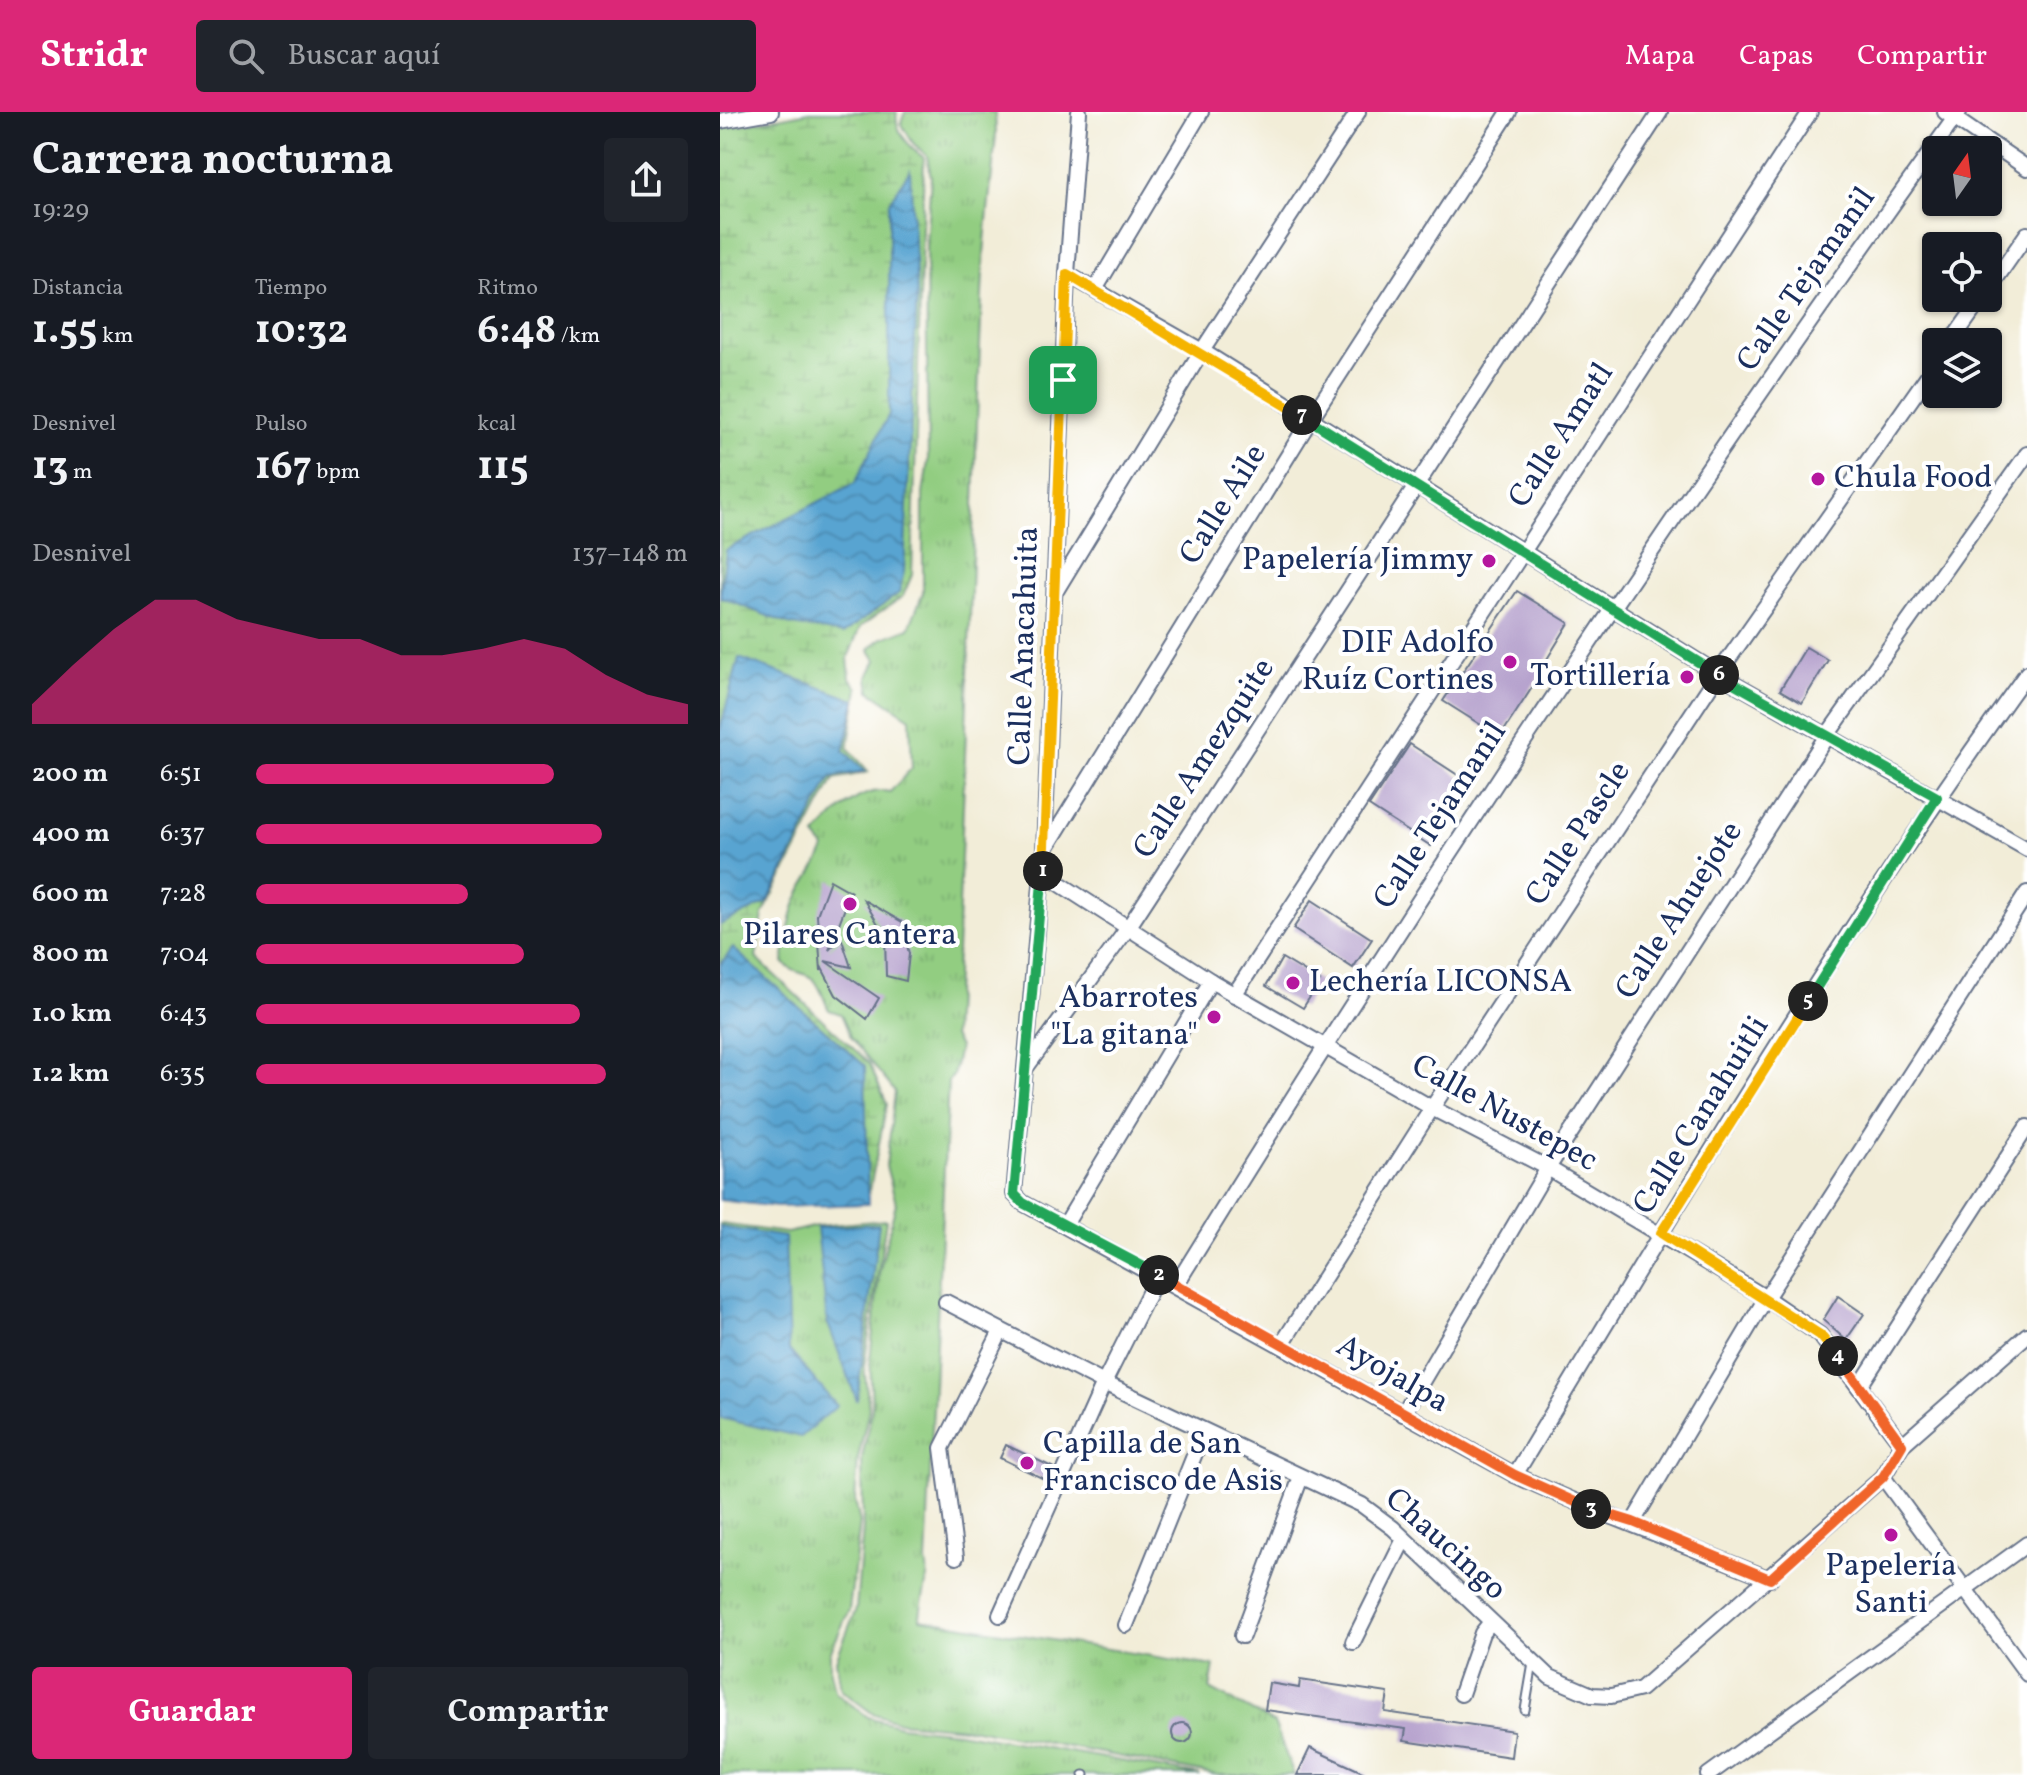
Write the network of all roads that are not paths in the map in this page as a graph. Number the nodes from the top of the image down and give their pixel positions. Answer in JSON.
{"nodes":[{"id":1,"x":771,"y":112,"type":"edge"},
{"id":2,"x":1079,"y":112,"type":"edge"},
{"id":3,"x":1201,"y":112,"type":"edge"},
{"id":4,"x":1358,"y":112,"type":"edge"},
{"id":5,"x":1509,"y":112,"type":"edge"},
{"id":6,"x":1660,"y":112,"type":"edge"},
{"id":7,"x":1810,"y":112,"type":"edge"},
{"id":8,"x":1953,"y":115,"type":"edge"},
{"id":9,"x":720,"y":121,"type":"edge"},
{"id":10,"x":2027,"y":168,"type":"edge"},
{"id":11,"x":2027,"y":234,"type":"edge"},
{"id":12,"x":2002,"y":270,"type":"edge"},
{"id":13,"x":1067,"y":274,"type":"junction"},
{"id":14,"x":1096,"y":288,"type":"junction"},
{"id":15,"x":1202,"y":351,"type":"junction"},
{"id":16,"x":1922,"y":384,"type":"edge"},
{"id":17,"x":1310,"y":420,"type":"junction"},
{"id":18,"x":2027,"y":454,"type":"edge"},
{"id":19,"x":1418,"y":486,"type":"junction"},
{"id":20,"x":1521,"y":550,"type":"junction"},
{"id":21,"x":1055,"y":593,"type":"junction"},
{"id":22,"x":1612,"y":607,"type":"junction"},
{"id":23,"x":2027,"y":673,"type":"edge"},
{"id":24,"x":1718,"y":674,"type":"junction"},
{"id":25,"x":1828,"y":734,"type":"junction"},
{"id":26,"x":1937,"y":797,"type":"junction"},
{"id":27,"x":2027,"y":849,"type":"edge"},
{"id":28,"x":1044,"y":851,"type":"junction"},
{"id":29,"x":1043,"y":873,"type":"junction"},
{"id":30,"x":2027,"y":893,"type":"edge"},
{"id":31,"x":1128,"y":928,"type":"junction"},
{"id":32,"x":1211,"y":981,"type":"junction"},
{"id":33,"x":1234,"y":995,"type":"junction"},
{"id":34,"x":1323,"y":1046,"type":"junction"},
{"id":35,"x":1025,"y":1069,"type":"junction"},
{"id":36,"x":1432,"y":1108,"type":"junction"},
{"id":37,"x":2027,"y":1127,"type":"edge"},
{"id":38,"x":1548,"y":1168,"type":"junction"},
{"id":39,"x":1012,"y":1181,"type":"joint"},
{"id":40,"x":1065,"y":1225,"type":"junction"},
{"id":41,"x":1661,"y":1233,"type":"junction"},
{"id":42,"x":1158,"y":1275,"type":"junction"},
{"id":43,"x":1176,"y":1285,"type":"junction"},
{"id":44,"x":1766,"y":1298,"type":"junction"},
{"id":45,"x":946,"y":1302,"type":"dead end"},
{"id":46,"x":1001,"y":1331,"type":"junction"},
{"id":47,"x":2027,"y":1335,"type":"edge"},
{"id":48,"x":1282,"y":1344,"type":"junction"},
{"id":49,"x":1104,"y":1383,"type":"junction"},
{"id":50,"x":1860,"y":1386,"type":"junction"},
{"id":51,"x":1403,"y":1414,"type":"junction"},
{"id":52,"x":1204,"y":1431,"type":"junction"},
{"id":53,"x":1902,"y":1445,"type":"junction"},
{"id":54,"x":1515,"y":1475,"type":"junction"},
{"id":55,"x":1301,"y":1477,"type":"junction"},
{"id":56,"x":1883,"y":1477,"type":"junction"},
{"id":57,"x":1633,"y":1522,"type":"junction"},
{"id":58,"x":1404,"y":1539,"type":"junction"},
{"id":59,"x":2027,"y":1544,"type":"edge"},
{"id":60,"x":956,"y":1557,"type":"dead end"},
{"id":61,"x":1770,"y":1579,"type":"junction"},
{"id":62,"x":1966,"y":1589,"type":"junction"},
{"id":63,"x":1000,"y":1615,"type":"dead end"},
{"id":64,"x":1490,"y":1623,"type":"junction"},
{"id":65,"x":1126,"y":1625,"type":"dead end"},
{"id":66,"x":1242,"y":1636,"type":"dead end"},
{"id":67,"x":1353,"y":1642,"type":"dead end"},
{"id":68,"x":1533,"y":1663,"type":"junction"},
{"id":69,"x":2027,"y":1674,"type":"edge"},
{"id":70,"x":1461,"y":1694,"type":"dead end"},
{"id":71,"x":1525,"y":1710,"type":"dead end"},
{"id":72,"x":1708,"y":1775,"type":"edge"}],
"edges":[{"from":1,"to":9,"type":"street"},
{"from":2,"to":13,"type":"street","name":"Calle Anacahuita"},
{"from":3,"to":14,"type":"street"},
{"from":4,"to":15,"type":"street"},
{"from":5,"to":17,"type":"street","name":"Calle Aile"},
{"from":6,"to":19,"type":"street","name":"Calle Amezquite"},
{"from":7,"to":20,"type":"street","name":"Calle Amatl"},
{"from":8,"to":10,"type":"street"},
{"from":8,"to":22,"type":"street","name":"Calle Tejamanil"},
{"from":11,"to":12,"type":"street"},
{"from":13,"to":14,"type":"street"},
{"from":13,"to":21,"type":"street","name":"Calle Anacahuita"},
{"from":14,"to":15,"type":"street"},
{"from":15,"to":17,"type":"street"},
{"from":15,"to":21,"type":"street"},
{"from":16,"to":24,"type":"street","name":"Calle Pascle"},
{"from":17,"to":19,"type":"street"},
{"from":17,"to":28,"type":"street","name":"Calle Aile"},
{"from":18,"to":25,"type":"street","name":"Calle Ahuejote"},
{"from":19,"to":20,"type":"street"},
{"from":19,"to":31,"type":"street","name":"Calle Amezquite"},
{"from":20,"to":22,"type":"street"},
{"from":20,"to":33,"type":"street","name":"Calle Amatl"},
{"from":21,"to":28,"type":"street","name":"Calle Anacahuita"},
{"from":22,"to":24,"type":"street"},
{"from":22,"to":34,"type":"street","name":"Calle Tejamanil"},
{"from":23,"to":26,"type":"street","name":"Calle Canahuitli"},
{"from":24,"to":25,"type":"street"},
{"from":24,"to":36,"type":"street","name":"Calle Pascle"},
{"from":25,"to":26,"type":"street"},
{"from":25,"to":38,"type":"street","name":"Calle Ahuejote"},
{"from":26,"to":27,"type":"street"},
{"from":26,"to":41,"type":"street","name":"Calle Canahuitli"},
{"from":28,"to":29,"type":"street","name":"Calle Anacahuita"},
{"from":29,"to":31,"type":"street","name":"Calle Nustepec"},
{"from":29,"to":35,"type":"street","name":"Calle Anacahuita"},
{"from":30,"to":44,"type":"street"},
{"from":31,"to":32,"type":"street","name":"Calle Nustepec"},
{"from":31,"to":35,"type":"street","name":"Calle Amezquite"},
{"from":32,"to":33,"type":"street","name":"Calle Nustepec"},
{"from":32,"to":40,"type":"street"},
{"from":33,"to":34,"type":"street","name":"Calle Nustepec"},
{"from":34,"to":36,"type":"street","name":"Calle Nustepec"},
{"from":34,"to":43,"type":"street","name":"Calle Tejamanil"},
{"from":35,"to":39,"type":"street","name":"Calle Anacahuita"},
{"from":36,"to":38,"type":"street","name":"Calle Nustepec"},
{"from":36,"to":48,"type":"street","name":"Calle Pascle"},
{"from":37,"to":50,"type":"street"},
{"from":38,"to":41,"type":"street","name":"Calle Nustepec"},
{"from":38,"to":51,"type":"street","name":"Calle Ahuejote"},
{"from":39,"to":40,"type":"street","name":"Ayojalpa"},
{"from":40,"to":42,"type":"street","name":"Ayojalpa"},
{"from":41,"to":44,"type":"street","name":"Calle Nustepec"},
{"from":41,"to":54,"type":"street","name":"Calle Canahuitli"},
{"from":42,"to":43,"type":"street","name":"Ayojalpa"},
{"from":42,"to":49,"type":"street"},
{"from":43,"to":48,"type":"street","name":"Ayojalpa"},
{"from":44,"to":50,"type":"street","name":"Calle Nustepec"},
{"from":44,"to":57,"type":"street"},
{"from":45,"to":46,"type":"street","name":"Chaucingo"},
{"from":46,"to":49,"type":"street","name":"Chaucingo"},
{"from":46,"to":60,"type":"street"},
{"from":47,"to":53,"type":"street"},
{"from":48,"to":51,"type":"street","name":"Ayojalpa"},
{"from":49,"to":52,"type":"street","name":"Chaucingo"},
{"from":49,"to":63,"type":"street"},
{"from":50,"to":53,"type":"street","name":"Calle Nustepec"},
{"from":51,"to":54,"type":"street","name":"Ayojalpa"},
{"from":52,"to":55,"type":"street","name":"Chaucingo"},
{"from":52,"to":65,"type":"street"},
{"from":53,"to":56,"type":"street"},
{"from":54,"to":57,"type":"street","name":"Ayojalpa"},
{"from":55,"to":58,"type":"street","name":"Chaucingo"},
{"from":55,"to":66,"type":"street"},
{"from":56,"to":61,"type":"street"},
{"from":56,"to":62,"type":"street"},
{"from":57,"to":61,"type":"street","name":"Ayojalpa"},
{"from":58,"to":64,"type":"street","name":"Chaucingo"},
{"from":58,"to":67,"type":"street"},
{"from":59,"to":62,"type":"street"},
{"from":61,"to":68,"type":"street","name":"Chaucingo"},
{"from":62,"to":69,"type":"street"},
{"from":62,"to":72,"type":"street"},
{"from":64,"to":68,"type":"street","name":"Chaucingo"},
{"from":64,"to":70,"type":"street"},
{"from":68,"to":71,"type":"lane"}]}
